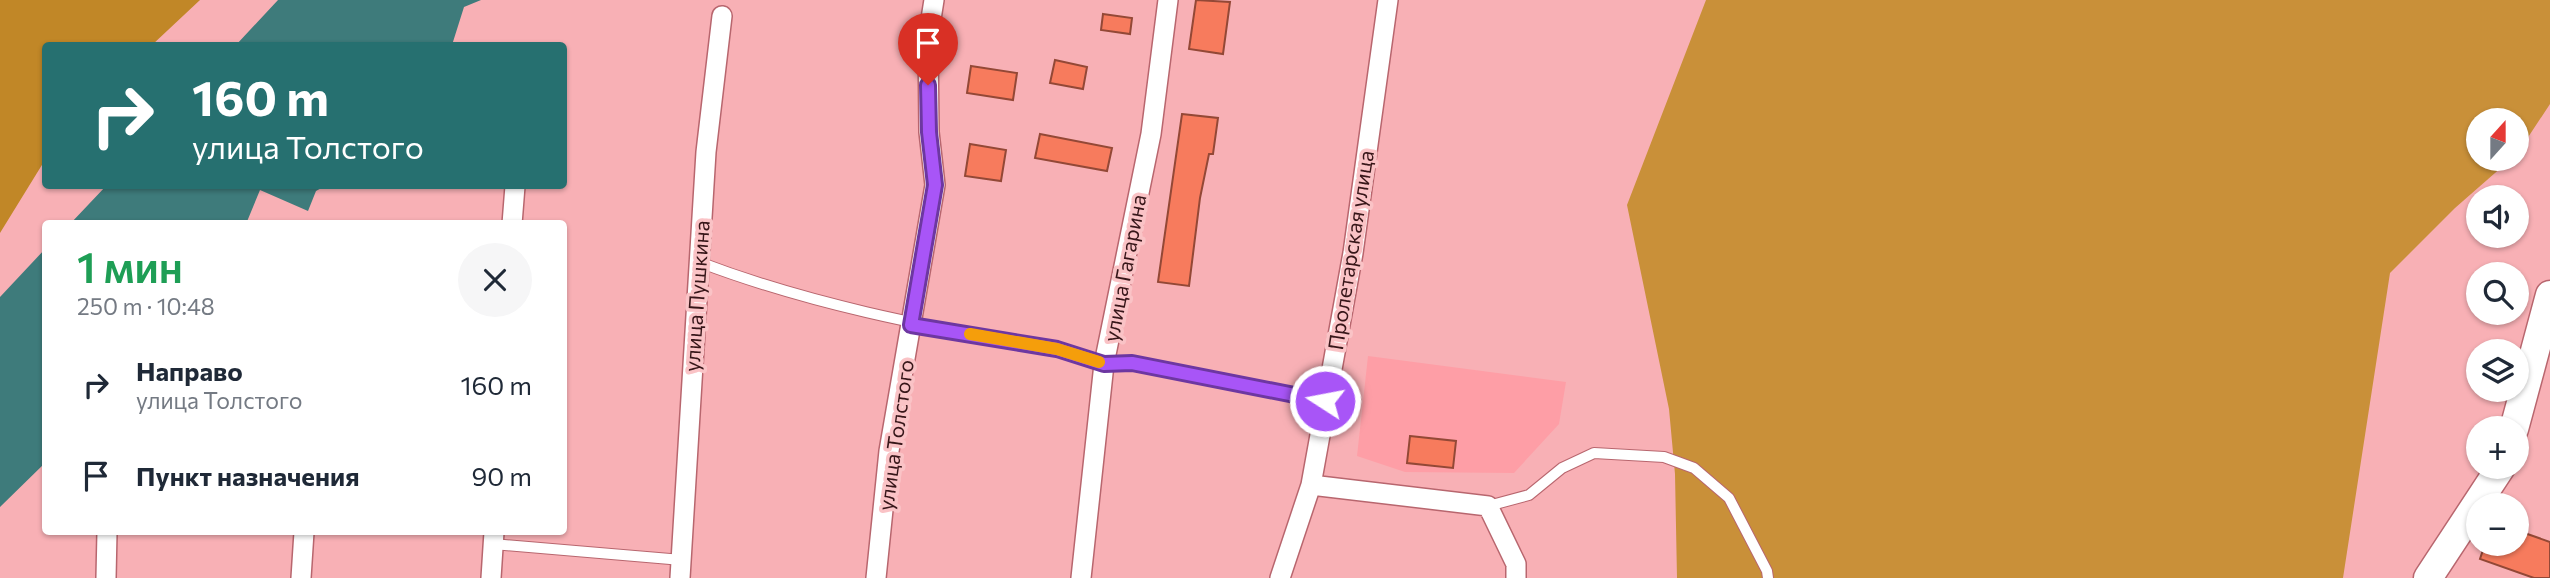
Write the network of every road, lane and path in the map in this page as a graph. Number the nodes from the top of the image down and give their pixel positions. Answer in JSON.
{"nodes":[{"id":1,"x":934,"y":0,"type":"edge"},
{"id":2,"x":1168,"y":0,"type":"edge"},
{"id":3,"x":1388,"y":0,"type":"edge"},
{"id":4,"x":722,"y":16,"type":"dead end"},
{"id":5,"x":515,"y":189,"type":"edge"},
{"id":6,"x":513,"y":220,"type":"edge"},
{"id":7,"x":699,"y":262,"type":"junction"},
{"id":8,"x":2550,"y":295,"type":"edge"},
{"id":9,"x":911,"y":325,"type":"junction"},
{"id":10,"x":1104,"y":364,"type":"junction"},
{"id":11,"x":1325,"y":401,"type":"junction"},
{"id":12,"x":2517,"y":416,"type":"edge"},
{"id":13,"x":2493,"y":479,"type":"edge"},
{"id":14,"x":1311,"y":485,"type":"junction"},
{"id":15,"x":1488,"y":506,"type":"junction"},
{"id":16,"x":107,"y":535,"type":"edge"},
{"id":17,"x":304,"y":535,"type":"edge"},
{"id":18,"x":493,"y":538,"type":"edge"},
{"id":19,"x":681,"y":569,"type":"edge"},
{"id":20,"x":106,"y":578,"type":"edge"},
{"id":21,"x":301,"y":578,"type":"edge"},
{"id":22,"x":491,"y":578,"type":"edge"},
{"id":23,"x":876,"y":578,"type":"edge"},
{"id":24,"x":1081,"y":578,"type":"edge"},
{"id":25,"x":1280,"y":578,"type":"edge"},
{"id":26,"x":1516,"y":578,"type":"edge"},
{"id":27,"x":1768,"y":578,"type":"edge"},
{"id":28,"x":2428,"y":578,"type":"edge"}],
"edges":[{"from":1,"to":9,"type":"street","name":"улица Толстого"},
{"from":2,"to":10,"type":"street","name":"улица Гагарина"},
{"from":3,"to":11,"type":"street","name":"Пролетарская улица"},
{"from":4,"to":7,"type":"street","name":"улица Пушкина"},
{"from":5,"to":6,"type":"street"},
{"from":7,"to":9,"type":"lane"},
{"from":7,"to":19,"type":"street","name":"улица Пушкина"},
{"from":8,"to":12,"type":"main road"},
{"from":9,"to":10,"type":"lane"},
{"from":9,"to":23,"type":"street","name":"улица Толстого"},
{"from":10,"to":11,"type":"lane"},
{"from":10,"to":24,"type":"street","name":"улица Гагарина"},
{"from":11,"to":14,"type":"street","name":"Пролетарская улица"},
{"from":13,"to":28,"type":"main road"},
{"from":14,"to":15,"type":"street"},
{"from":14,"to":25,"type":"street","name":"Пролетарская улица"},
{"from":15,"to":26,"type":"street"},
{"from":15,"to":27,"type":"lane"},
{"from":16,"to":20,"type":"street"},
{"from":17,"to":21,"type":"street"},
{"from":18,"to":19,"type":"lane"},
{"from":18,"to":22,"type":"street"}]}
